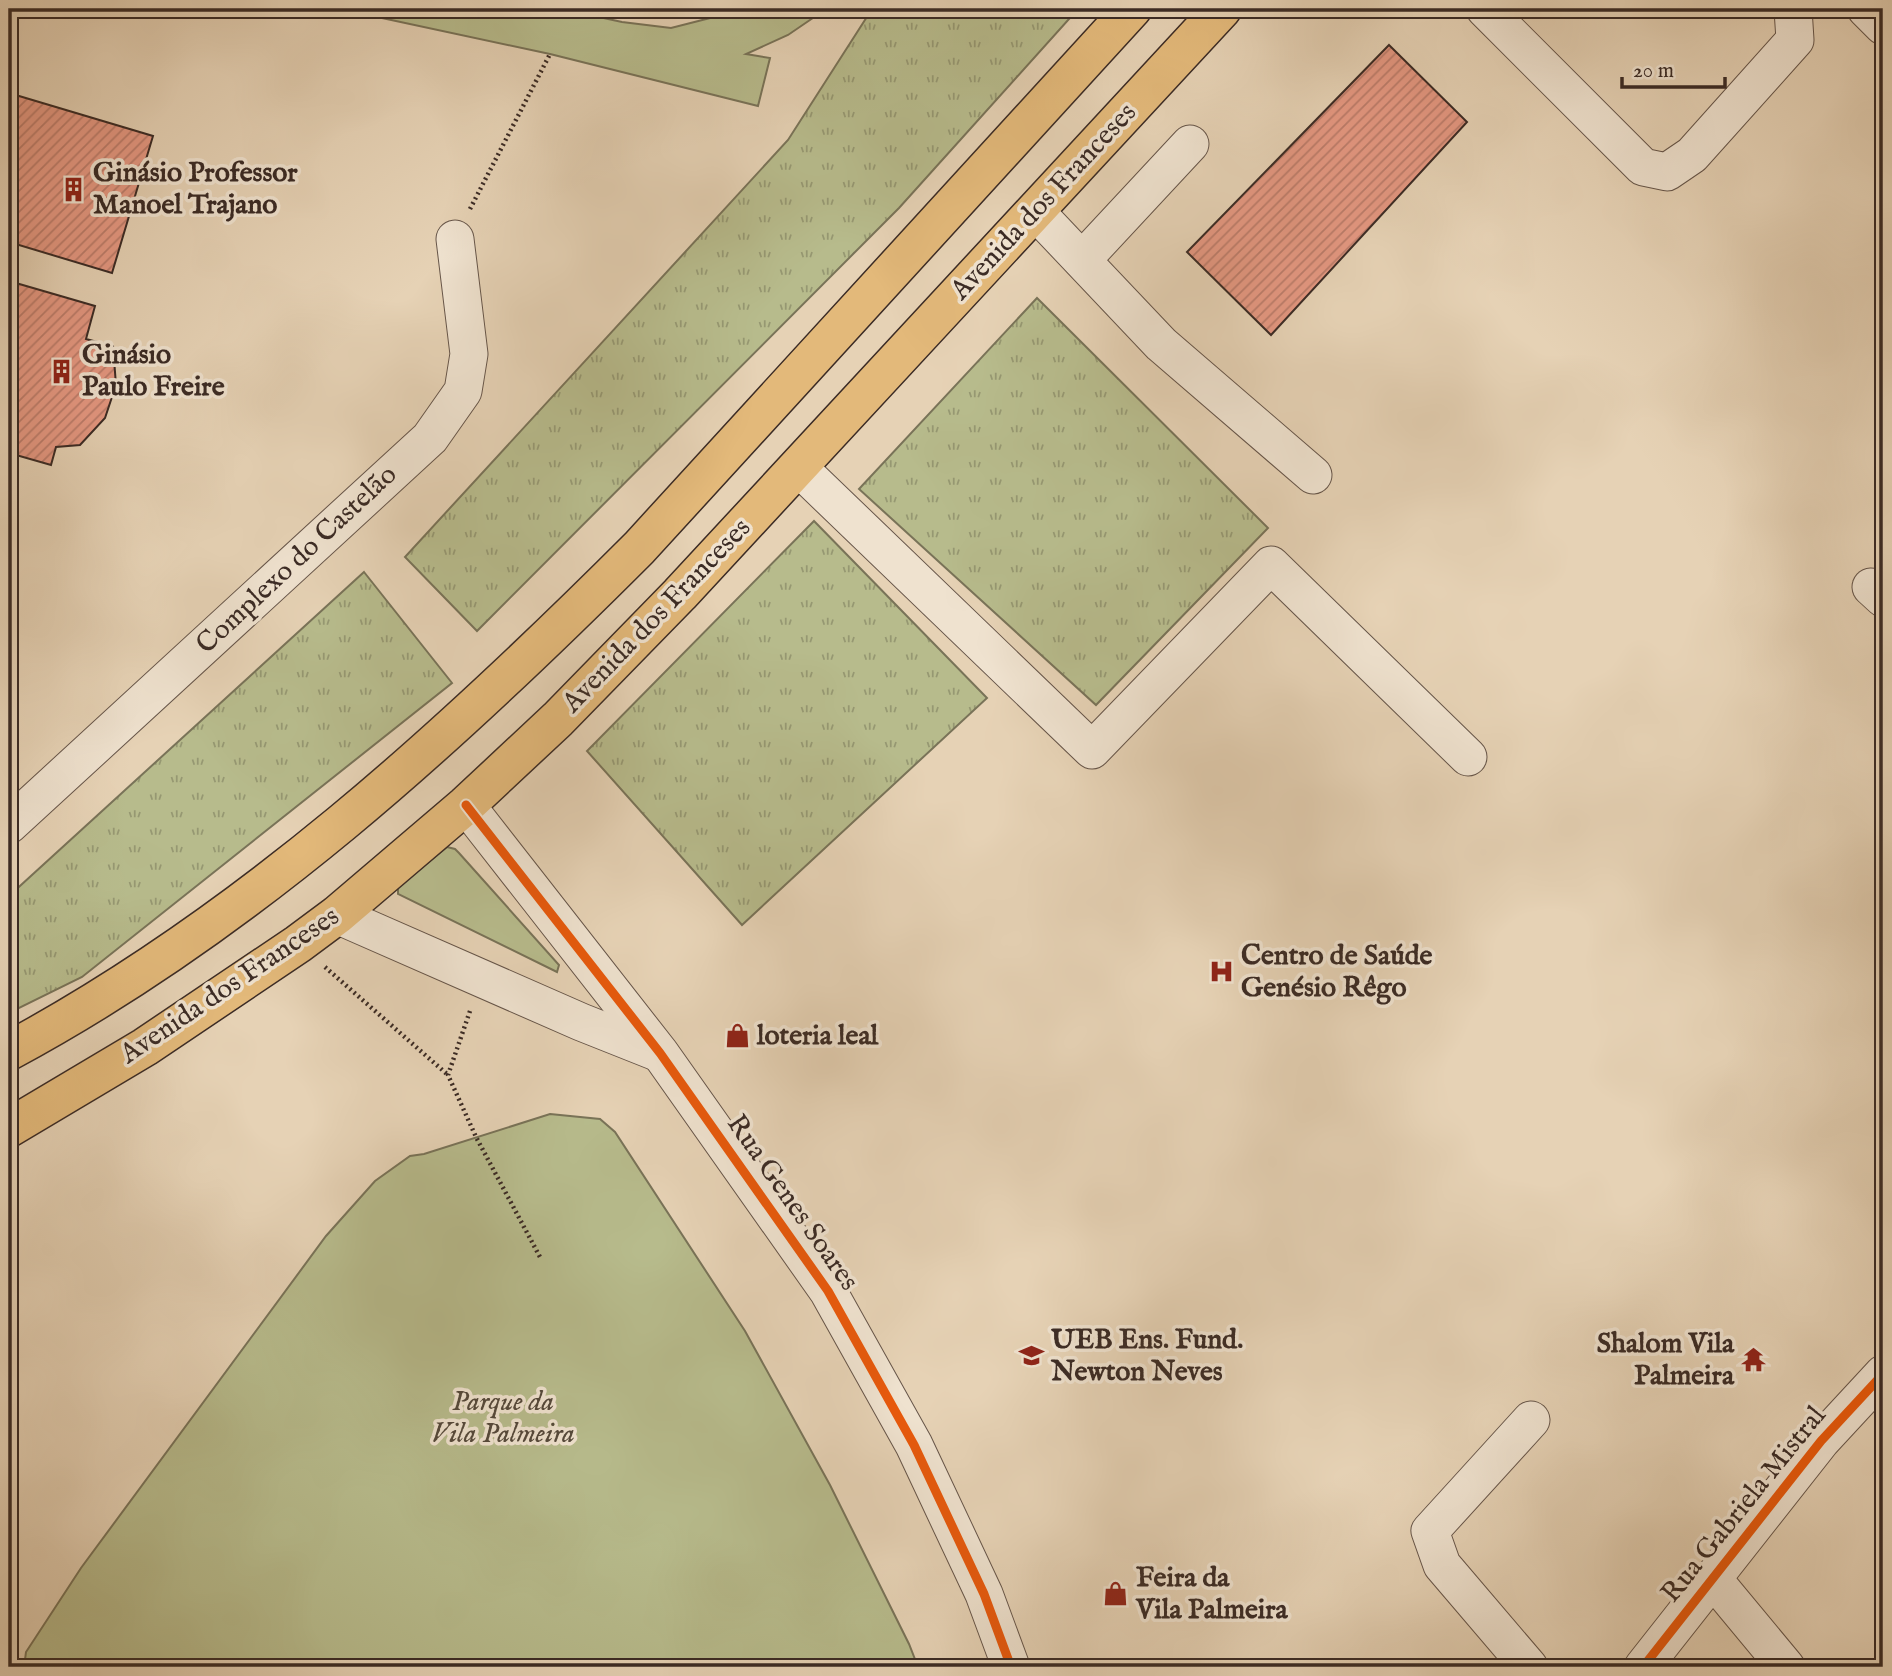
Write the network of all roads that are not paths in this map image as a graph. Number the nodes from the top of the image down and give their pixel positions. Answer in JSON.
{"nodes":[{"id":1,"x":1132,"y":9,"type":"edge"},
{"id":2,"x":1222,"y":9,"type":"edge"},
{"id":3,"x":1485,"y":9,"type":"edge"},
{"id":4,"x":1793,"y":9,"type":"edge"},
{"id":5,"x":1866,"y":9,"type":"edge"},
{"id":6,"x":1883,"y":26,"type":"edge"},
{"id":7,"x":1190,"y":144,"type":"dead end"},
{"id":8,"x":1035,"y":211,"type":"junction"},
{"id":9,"x":455,"y":239,"type":"road end"},
{"id":10,"x":1082,"y":260,"type":"junction"},
{"id":11,"x":798,"y":467,"type":"junction"},
{"id":12,"x":1313,"y":475,"type":"dead end"},
{"id":13,"x":1468,"y":757,"type":"dead end"},
{"id":14,"x":466,"y":805,"type":"junction"},
{"id":15,"x":9,"y":825,"type":"edge"},
{"id":16,"x":337,"y":915,"type":"junction"},
{"id":17,"x":9,"y":1051,"type":"edge"},
{"id":18,"x":660,"y":1053,"type":"junction"},
{"id":19,"x":9,"y":1128,"type":"edge"},
{"id":20,"x":1883,"y":1374,"type":"edge"},
{"id":21,"x":1531,"y":1420,"type":"dead end"},
{"id":22,"x":1713,"y":1580,"type":"junction"},
{"id":23,"x":1011,"y":1667,"type":"edge"},
{"id":24,"x":1529,"y":1667,"type":"edge"},
{"id":25,"x":1643,"y":1667,"type":"edge"},
{"id":26,"x":1786,"y":1667,"type":"edge"}],
"edges":[{"from":1,"to":17,"type":"main road"},
{"from":2,"to":8,"type":"main road","name":"Avenida dos Franceses"},
{"from":3,"to":4,"type":"street"},
{"from":5,"to":6,"type":"street"},
{"from":7,"to":10,"type":"street"},
{"from":8,"to":10,"type":"street"},
{"from":8,"to":11,"type":"main road","name":"Avenida dos Franceses"},
{"from":9,"to":15,"type":"street","name":"Complexo do Castelão"},
{"from":10,"to":12,"type":"street"},
{"from":11,"to":13,"type":"street"},
{"from":11,"to":14,"type":"main road","name":"Avenida dos Franceses"},
{"from":14,"to":16,"type":"main road","name":"Avenida dos Franceses"},
{"from":14,"to":18,"type":"street","name":"Rua Genes Soares"},
{"from":16,"to":18,"type":"street"},
{"from":16,"to":19,"type":"main road","name":"Avenida dos Franceses"},
{"from":18,"to":23,"type":"street","name":"Rua Genes Soares"},
{"from":20,"to":22,"type":"street","name":"Rua Gabriela Mistral"},
{"from":21,"to":24,"type":"street"},
{"from":22,"to":25,"type":"street","name":"Rua Gabriela Mistral"},
{"from":22,"to":26,"type":"street"}]}
